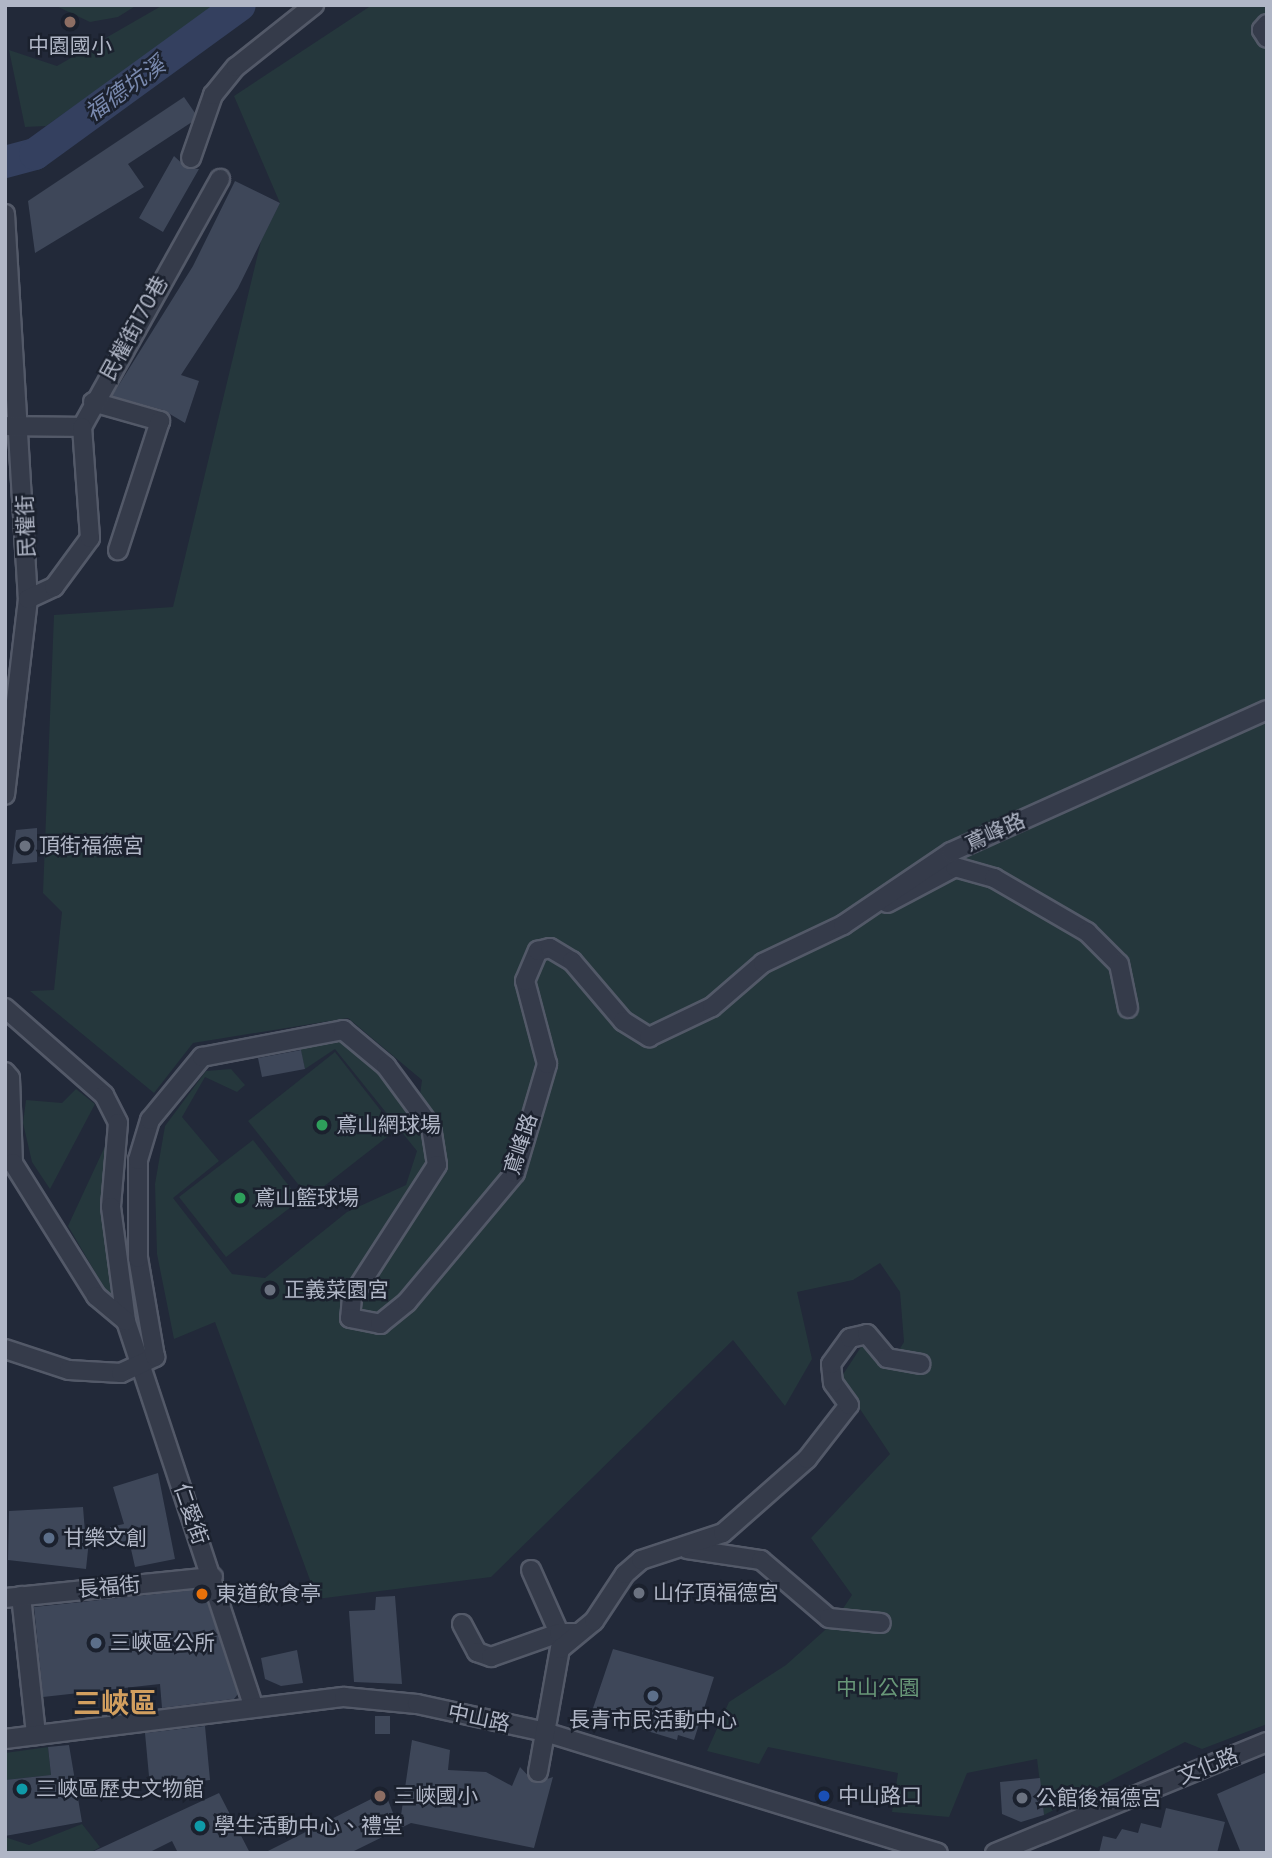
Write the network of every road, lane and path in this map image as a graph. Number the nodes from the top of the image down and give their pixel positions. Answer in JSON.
{"nodes":[{"id":1,"x":314,"y":5,"type":"edge"},
{"id":2,"x":1267,"y":24,"type":"edge"},
{"id":3,"x":1267,"y":38,"type":"edge"},
{"id":4,"x":191,"y":158,"type":"dead end"},
{"id":5,"x":220,"y":179,"type":"dead end"},
{"id":6,"x":5,"y":214,"type":"edge"},
{"id":7,"x":8,"y":274,"type":"edge"},
{"id":8,"x":93,"y":402,"type":"junction"},
{"id":9,"x":13,"y":426,"type":"edge"},
{"id":10,"x":82,"y":427,"type":"junction"},
{"id":11,"x":118,"y":550,"type":"dead end"},
{"id":12,"x":29,"y":599,"type":"junction"},
{"id":13,"x":1267,"y":710,"type":"edge"},
{"id":14,"x":5,"y":795,"type":"edge"},
{"id":15,"x":855,"y":916,"type":"junction"},
{"id":16,"x":5,"y":1007,"type":"edge"},
{"id":17,"x":1128,"y":1008,"type":"dead end"},
{"id":18,"x":5,"y":1072,"type":"edge"},
{"id":19,"x":126,"y":1321,"type":"junction"},
{"id":20,"x":5,"y":1349,"type":"edge"},
{"id":21,"x":140,"y":1364,"type":"junction"},
{"id":22,"x":920,"y":1364,"type":"dead end"},
{"id":23,"x":687,"y":1549,"type":"junction"},
{"id":24,"x":531,"y":1570,"type":"dead end"},
{"id":25,"x":213,"y":1577,"type":"junction"},
{"id":26,"x":13,"y":1597,"type":"edge"},
{"id":27,"x":881,"y":1623,"type":"dead end"},
{"id":28,"x":462,"y":1624,"type":"dead end"},
{"id":29,"x":559,"y":1633,"type":"junction"},
{"id":30,"x":579,"y":1633,"type":"junction"},
{"id":31,"x":254,"y":1707,"type":"junction"},
{"id":32,"x":545,"y":1732,"type":"junction"},
{"id":33,"x":36,"y":1735,"type":"junction"},
{"id":34,"x":5,"y":1739,"type":"edge"},
{"id":35,"x":1267,"y":1742,"type":"edge"},
{"id":36,"x":538,"y":1772,"type":"dead end"},
{"id":37,"x":938,"y":1853,"type":"edge"},
{"id":38,"x":995,"y":1853,"type":"edge"}],
"edges":[{"from":1,"to":4,"type":"street"},
{"from":2,"to":3,"type":"street"},
{"from":5,"to":8,"type":"street","name":"民權街170巷"},
{"from":6,"to":7,"type":"street","name":"民權街"},
{"from":7,"to":9,"type":"street","name":"民權街"},
{"from":8,"to":10,"type":"street","name":"民權街170巷"},
{"from":8,"to":11,"type":"street"},
{"from":9,"to":10,"type":"street"},
{"from":9,"to":12,"type":"street","name":"民權街"},
{"from":10,"to":12,"type":"street"},
{"from":12,"to":14,"type":"street","name":"民權街"},
{"from":13,"to":15,"type":"street","name":"鳶峰路"},
{"from":15,"to":17,"type":"street"},
{"from":15,"to":21,"type":"street","name":"鳶峰路"},
{"from":16,"to":19,"type":"street","name":"仁愛街"},
{"from":18,"to":19,"type":"street"},
{"from":19,"to":21,"type":"street","name":"仁愛街"},
{"from":20,"to":21,"type":"street"},
{"from":21,"to":25,"type":"street","name":"仁愛街"},
{"from":22,"to":23,"type":"street"},
{"from":23,"to":27,"type":"street"},
{"from":23,"to":30,"type":"street"},
{"from":24,"to":29,"type":"street"},
{"from":25,"to":26,"type":"street","name":"長福街"},
{"from":25,"to":31,"type":"street","name":"仁愛街"},
{"from":26,"to":33,"type":"street"},
{"from":28,"to":29,"type":"street"},
{"from":29,"to":30,"type":"street"},
{"from":30,"to":32,"type":"street"},
{"from":31,"to":32,"type":"street","name":"中山路"},
{"from":31,"to":33,"type":"street","name":"中山路"},
{"from":32,"to":36,"type":"street"},
{"from":32,"to":37,"type":"street","name":"中山路"},
{"from":33,"to":34,"type":"street","name":"中山路"},
{"from":35,"to":38,"type":"street","name":"文化路"}]}
